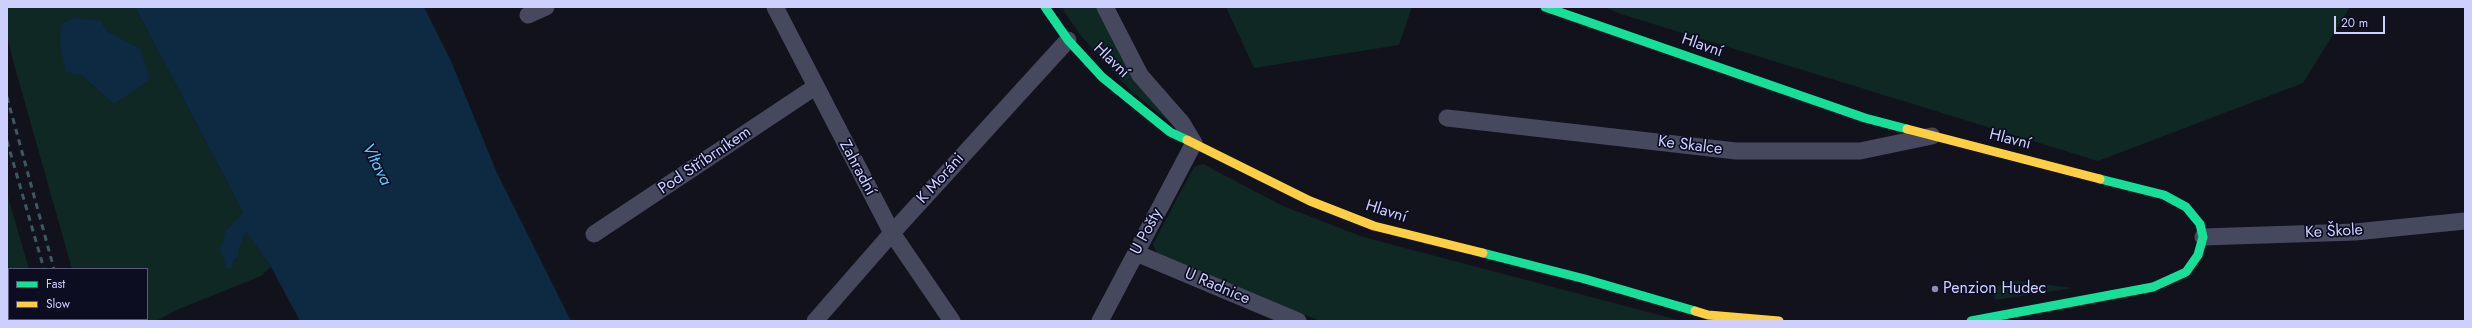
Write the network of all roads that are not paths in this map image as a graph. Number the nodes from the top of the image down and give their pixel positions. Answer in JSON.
{"nodes":[{"id":1,"x":546,"y":7,"type":"edge"},
{"id":2,"x":775,"y":7,"type":"edge"},
{"id":3,"x":1045,"y":7,"type":"edge"},
{"id":4,"x":1105,"y":7,"type":"edge"},
{"id":5,"x":1545,"y":7,"type":"edge"},
{"id":6,"x":528,"y":15,"type":"dead end"},
{"id":7,"x":1068,"y":40,"type":"junction"},
{"id":8,"x":815,"y":87,"type":"junction"},
{"id":9,"x":1447,"y":118,"type":"dead end"},
{"id":10,"x":1933,"y":136,"type":"junction"},
{"id":11,"x":1194,"y":143,"type":"junction"},
{"id":12,"x":2465,"y":221,"type":"edge"},
{"id":13,"x":892,"y":233,"type":"junction"},
{"id":14,"x":594,"y":234,"type":"dead end"},
{"id":15,"x":2203,"y":237,"type":"junction"},
{"id":16,"x":1136,"y":253,"type":"junction"},
{"id":17,"x":1707,"y":318,"type":"edge"},
{"id":18,"x":1979,"y":320,"type":"edge"},
{"id":19,"x":816,"y":321,"type":"edge"},
{"id":20,"x":952,"y":321,"type":"edge"},
{"id":21,"x":1100,"y":321,"type":"edge"},
{"id":22,"x":1298,"y":321,"type":"edge"},
{"id":23,"x":1779,"y":321,"type":"edge"}],
"edges":[{"from":1,"to":6,"type":"street"},
{"from":2,"to":8,"type":"street","name":"Zahradní"},
{"from":3,"to":7,"type":"street","name":"Hlavní"},
{"from":4,"to":11,"type":"street"},
{"from":5,"to":10,"type":"street","name":"Hlavní"},
{"from":7,"to":11,"type":"street","name":"Hlavní"},
{"from":7,"to":13,"type":"street","name":"K Moráni"},
{"from":8,"to":13,"type":"street","name":"Zahradní"},
{"from":8,"to":14,"type":"street","name":"Pod Stříbrníkem"},
{"from":9,"to":10,"type":"street","name":"Ke Skalce"},
{"from":10,"to":15,"type":"street","name":"Hlavní"},
{"from":11,"to":16,"type":"street","name":"U Pošty"},
{"from":11,"to":17,"type":"street","name":"Hlavní"},
{"from":12,"to":15,"type":"street","name":"Ke Škole"},
{"from":13,"to":19,"type":"street","name":"K Moráni"},
{"from":13,"to":20,"type":"street","name":"Zahradní"},
{"from":15,"to":18,"type":"street"},
{"from":16,"to":21,"type":"street","name":"U Pošty"},
{"from":16,"to":22,"type":"street","name":"U Radnice"},
{"from":17,"to":23,"type":"street","name":"Hlavní"}]}
